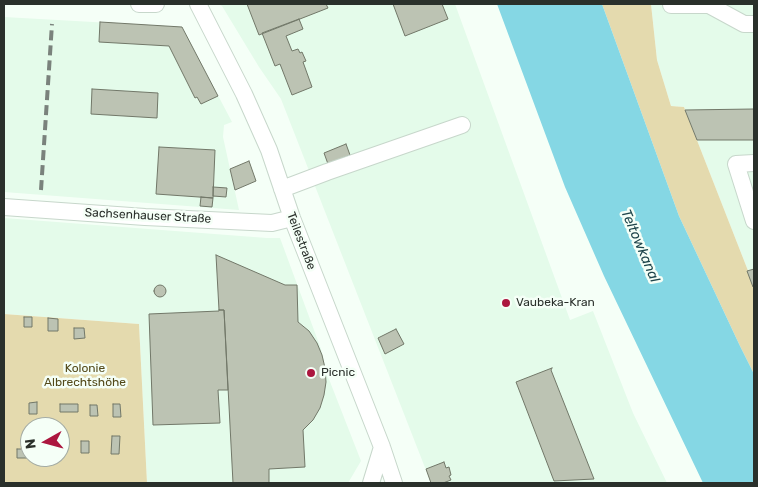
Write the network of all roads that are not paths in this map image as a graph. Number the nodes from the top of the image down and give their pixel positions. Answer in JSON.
{"nodes":[{"id":1,"x":139,"y":4,"type":"edge"},
{"id":2,"x":156,"y":4,"type":"edge"},
{"id":3,"x":203,"y":5,"type":"edge"},
{"id":4,"x":670,"y":5,"type":"dead end"},
{"id":5,"x":754,"y":24,"type":"edge"},
{"id":6,"x":462,"y":125,"type":"dead end"},
{"id":7,"x":754,"y":163,"type":"edge"},
{"id":8,"x":282,"y":189,"type":"junction"},
{"id":9,"x":4,"y":207,"type":"edge"},
{"id":10,"x":292,"y":218,"type":"junction"},
{"id":11,"x":754,"y":221,"type":"edge"},
{"id":12,"x":382,"y":446,"type":"junction"},
{"id":13,"x":371,"y":483,"type":"edge"},
{"id":14,"x":394,"y":483,"type":"edge"}],
"edges":[{"from":1,"to":2,"type":"street"},
{"from":3,"to":8,"type":"street","name":"Teilestraße"},
{"from":4,"to":5,"type":"street"},
{"from":6,"to":8,"type":"street"},
{"from":7,"to":11,"type":"street"},
{"from":8,"to":10,"type":"street","name":"Teilestraße"},
{"from":9,"to":10,"type":"street","name":"Sachsenhauser Straße"},
{"from":10,"to":12,"type":"street","name":"Teilestraße"},
{"from":12,"to":13,"type":"street"},
{"from":12,"to":14,"type":"street","name":"Teilestraße"}]}
